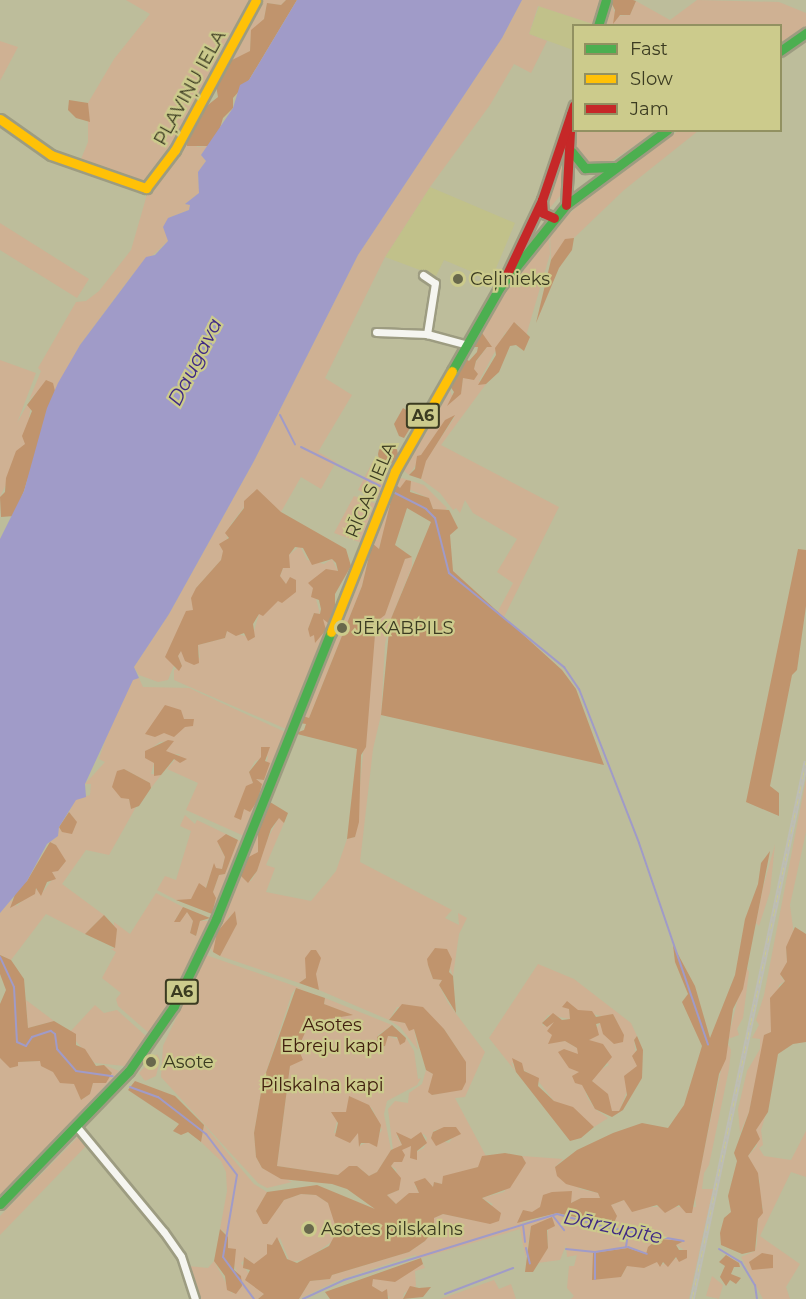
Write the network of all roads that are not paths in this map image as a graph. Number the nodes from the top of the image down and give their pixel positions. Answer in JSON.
{"nodes":[{"id":1,"x":256,"y":0,"type":"edge"},
{"id":2,"x":606,"y":0,"type":"edge"},
{"id":3,"x":599,"y":24,"type":"edge"},
{"id":4,"x":806,"y":33,"type":"edge"},
{"id":5,"x":782,"y":50,"type":"edge"},
{"id":6,"x":572,"y":108,"type":"edge"},
{"id":7,"x":0,"y":119,"type":"edge"},
{"id":8,"x":664,"y":132,"type":"edge"},
{"id":9,"x":571,"y":149,"type":"junction"},
{"id":10,"x":614,"y":167,"type":"junction"},
{"id":11,"x":542,"y":200,"type":"junction"},
{"id":12,"x":566,"y":205,"type":"junction"},
{"id":13,"x":554,"y":218,"type":"junction"},
{"id":14,"x":423,"y":275,"type":"dead end"},
{"id":15,"x":505,"y":279,"type":"junction"},
{"id":16,"x":376,"y":332,"type":"dead end"},
{"id":17,"x":427,"y":334,"type":"junction"},
{"id":18,"x":465,"y":344,"type":"junction"},
{"id":19,"x":77,"y":1127,"type":"junction"},
{"id":20,"x":0,"y":1204,"type":"edge"},
{"id":21,"x":195,"y":1299,"type":"edge"}],
"edges":[{"from":1,"to":7,"type":"main road","name":"PĻAVIŅU IELA"},
{"from":2,"to":3,"type":"main road"},
{"from":4,"to":5,"type":"main road"},
{"from":6,"to":9,"type":"main road"},
{"from":6,"to":11,"type":"main road","name":"RĪGAS IELA"},
{"from":8,"to":10,"type":"main road","number":"A6"},
{"from":9,"to":10,"type":"main road"},
{"from":9,"to":12,"type":"main road"},
{"from":10,"to":12,"type":"main road","number":"A6"},
{"from":11,"to":13,"type":"main road"},
{"from":11,"to":15,"type":"main road","name":"RĪGAS IELA"},
{"from":12,"to":13,"type":"main road","number":"A6"},
{"from":13,"to":15,"type":"main road","number":"A6"},
{"from":14,"to":17,"type":"street"},
{"from":15,"to":18,"type":"main road","name":"RĪGAS IELA","number":"A6"},
{"from":16,"to":17,"type":"street"},
{"from":17,"to":18,"type":"street"},
{"from":18,"to":19,"type":"main road","name":"RĪGAS IELA","number":"A6"},
{"from":19,"to":20,"type":"main road","number":"A6"},
{"from":19,"to":21,"type":"street"}]}
